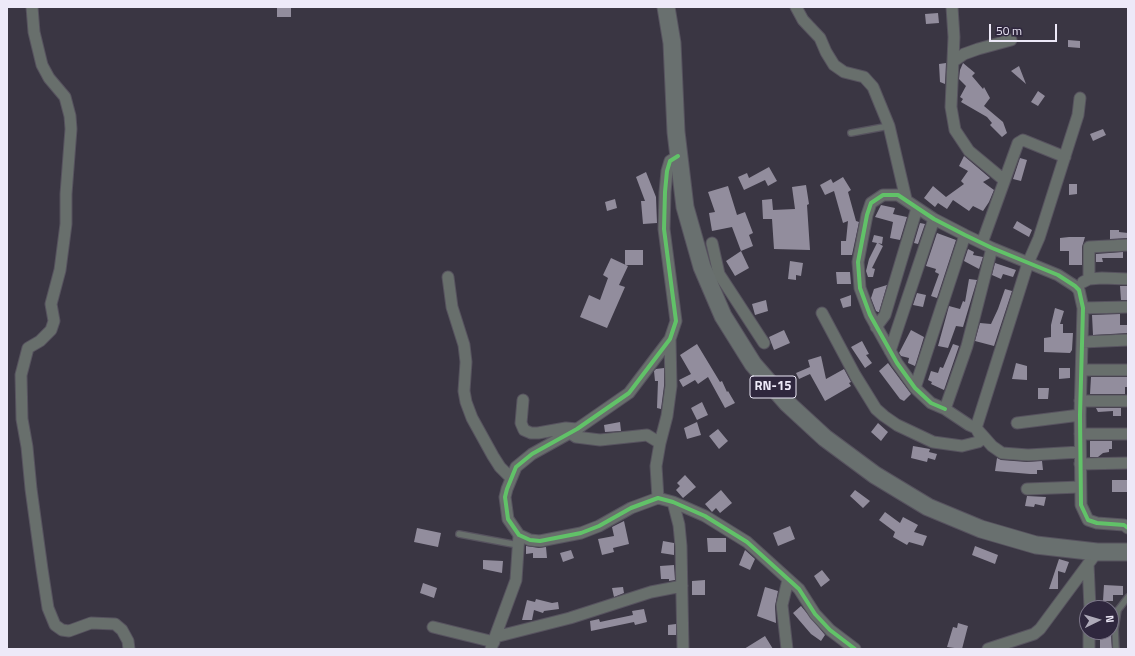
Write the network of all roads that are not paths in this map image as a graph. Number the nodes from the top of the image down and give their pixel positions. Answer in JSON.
{"nodes":[{"id":1,"x":32,"y":7,"type":"edge"},
{"id":2,"x":666,"y":7,"type":"edge"},
{"id":3,"x":796,"y":7,"type":"edge"},
{"id":4,"x":952,"y":7,"type":"edge"},
{"id":5,"x":1011,"y":40,"type":"dead end"},
{"id":6,"x":954,"y":60,"type":"junction"},
{"id":7,"x":1080,"y":98,"type":"dead end"},
{"id":8,"x":889,"y":126,"type":"junction"},
{"id":9,"x":851,"y":133,"type":"dead end"},
{"id":10,"x":678,"y":156,"type":"junction"},
{"id":11,"x":1064,"y":157,"type":"junction"},
{"id":12,"x":1004,"y":180,"type":"junction"},
{"id":13,"x":906,"y":199,"type":"junction"},
{"id":14,"x":917,"y":208,"type":"junction"},
{"id":15,"x":934,"y":219,"type":"junction"},
{"id":16,"x":965,"y":235,"type":"junction"},
{"id":17,"x":712,"y":243,"type":"dead end"},
{"id":18,"x":987,"y":245,"type":"junction"},
{"id":19,"x":1128,"y":245,"type":"edge"},
{"id":20,"x":1028,"y":264,"type":"junction"},
{"id":21,"x":713,"y":276,"type":"junction"},
{"id":22,"x":448,"y":277,"type":"dead end"},
{"id":23,"x":1089,"y":279,"type":"junction"},
{"id":24,"x":1128,"y":279,"type":"edge"},
{"id":25,"x":1076,"y":286,"type":"junction"},
{"id":26,"x":1128,"y":307,"type":"edge"},
{"id":27,"x":1084,"y":308,"type":"junction"},
{"id":28,"x":822,"y":313,"type":"dead end"},
{"id":29,"x":876,"y":327,"type":"junction"},
{"id":30,"x":670,"y":339,"type":"junction"},
{"id":31,"x":1128,"y":340,"type":"edge"},
{"id":32,"x":1082,"y":342,"type":"junction"},
{"id":33,"x":764,"y":343,"type":"dead end"},
{"id":34,"x":890,"y":351,"type":"junction"},
{"id":35,"x":1082,"y":370,"type":"junction"},
{"id":36,"x":1128,"y":370,"type":"edge"},
{"id":37,"x":915,"y":388,"type":"junction"},
{"id":38,"x":523,"y":400,"type":"dead end"},
{"id":39,"x":1128,"y":401,"type":"edge"},
{"id":40,"x":1080,"y":402,"type":"junction"},
{"id":41,"x":945,"y":409,"type":"junction"},
{"id":42,"x":1080,"y":415,"type":"junction"},
{"id":43,"x":1017,"y":423,"type":"dead end"},
{"id":44,"x":976,"y":428,"type":"junction"},
{"id":45,"x":574,"y":431,"type":"junction"},
{"id":46,"x":1080,"y":434,"type":"junction"},
{"id":47,"x":1128,"y":434,"type":"edge"},
{"id":48,"x":660,"y":443,"type":"junction"},
{"id":49,"x":1080,"y":458,"type":"junction"},
{"id":50,"x":1128,"y":464,"type":"edge"},
{"id":51,"x":511,"y":478,"type":"junction"},
{"id":52,"x":1080,"y":487,"type":"junction"},
{"id":53,"x":1027,"y":489,"type":"dead end"},
{"id":54,"x":658,"y":498,"type":"junction"},
{"id":55,"x":673,"y":502,"type":"junction"},
{"id":56,"x":1128,"y":528,"type":"edge"},
{"id":57,"x":459,"y":534,"type":"dead end"},
{"id":58,"x":519,"y":540,"type":"junction"},
{"id":59,"x":1128,"y":552,"type":"edge"},
{"id":60,"x":1092,"y":558,"type":"junction"},
{"id":61,"x":788,"y":580,"type":"junction"},
{"id":62,"x":682,"y":586,"type":"junction"},
{"id":63,"x":1128,"y":597,"type":"edge"},
{"id":64,"x":1090,"y":600,"type":"edge"},
{"id":65,"x":433,"y":627,"type":"dead end"},
{"id":66,"x":493,"y":642,"type":"edge"},
{"id":67,"x":129,"y":649,"type":"edge"},
{"id":68,"x":683,"y":649,"type":"edge"},
{"id":69,"x":787,"y":649,"type":"edge"},
{"id":70,"x":855,"y":649,"type":"edge"},
{"id":71,"x":988,"y":649,"type":"edge"},
{"id":72,"x":1116,"y":649,"type":"edge"}],
"edges":[{"from":1,"to":67,"type":"street"},
{"from":2,"to":10,"type":"main road","number":"RN-15"},
{"from":3,"to":8,"type":"street"},
{"from":4,"to":6,"type":"street"},
{"from":5,"to":6,"type":"street"},
{"from":6,"to":12,"type":"street"},
{"from":7,"to":11,"type":"street"},
{"from":8,"to":9,"type":"lane"},
{"from":8,"to":13,"type":"street"},
{"from":10,"to":21,"type":"main road","number":"RN-15"},
{"from":10,"to":30,"type":"street"},
{"from":11,"to":12,"type":"street"},
{"from":11,"to":20,"type":"street"},
{"from":12,"to":18,"type":"street"},
{"from":13,"to":14,"type":"street"},
{"from":13,"to":29,"type":"street"},
{"from":14,"to":15,"type":"street"},
{"from":14,"to":29,"type":"street"},
{"from":15,"to":16,"type":"street"},
{"from":15,"to":34,"type":"street"},
{"from":16,"to":18,"type":"street"},
{"from":16,"to":37,"type":"street"},
{"from":17,"to":21,"type":"street"},
{"from":18,"to":20,"type":"street"},
{"from":18,"to":41,"type":"street"},
{"from":19,"to":23,"type":"street"},
{"from":20,"to":25,"type":"street"},
{"from":20,"to":44,"type":"street"},
{"from":21,"to":33,"type":"street"},
{"from":21,"to":60,"type":"main road","number":"RN-15"},
{"from":22,"to":51,"type":"street"},
{"from":23,"to":24,"type":"street"},
{"from":23,"to":25,"type":"street"},
{"from":25,"to":27,"type":"street"},
{"from":26,"to":27,"type":"street"},
{"from":27,"to":32,"type":"street"},
{"from":28,"to":44,"type":"street"},
{"from":29,"to":34,"type":"street"},
{"from":30,"to":45,"type":"street"},
{"from":30,"to":48,"type":"street"},
{"from":31,"to":32,"type":"street"},
{"from":32,"to":35,"type":"street"},
{"from":34,"to":37,"type":"street"},
{"from":35,"to":36,"type":"street"},
{"from":35,"to":40,"type":"street"},
{"from":37,"to":41,"type":"street"},
{"from":38,"to":45,"type":"street"},
{"from":39,"to":40,"type":"street"},
{"from":40,"to":42,"type":"street"},
{"from":41,"to":44,"type":"street"},
{"from":42,"to":43,"type":"street"},
{"from":42,"to":46,"type":"street"},
{"from":44,"to":49,"type":"street"},
{"from":45,"to":48,"type":"street"},
{"from":45,"to":51,"type":"street"},
{"from":46,"to":47,"type":"street"},
{"from":46,"to":49,"type":"street"},
{"from":48,"to":54,"type":"street"},
{"from":49,"to":50,"type":"street"},
{"from":49,"to":52,"type":"street"},
{"from":51,"to":58,"type":"street"},
{"from":52,"to":53,"type":"street"},
{"from":52,"to":56,"type":"street"},
{"from":54,"to":55,"type":"street"},
{"from":54,"to":58,"type":"street"},
{"from":55,"to":61,"type":"street"},
{"from":55,"to":62,"type":"street"},
{"from":57,"to":58,"type":"lane"},
{"from":58,"to":66,"type":"street"},
{"from":59,"to":60,"type":"main road","number":"RN-15"},
{"from":60,"to":64,"type":"street"},
{"from":60,"to":71,"type":"street"},
{"from":61,"to":69,"type":"street"},
{"from":61,"to":70,"type":"street"},
{"from":62,"to":66,"type":"street"},
{"from":62,"to":68,"type":"street"},
{"from":63,"to":72,"type":"lane"},
{"from":65,"to":66,"type":"street"}]}
